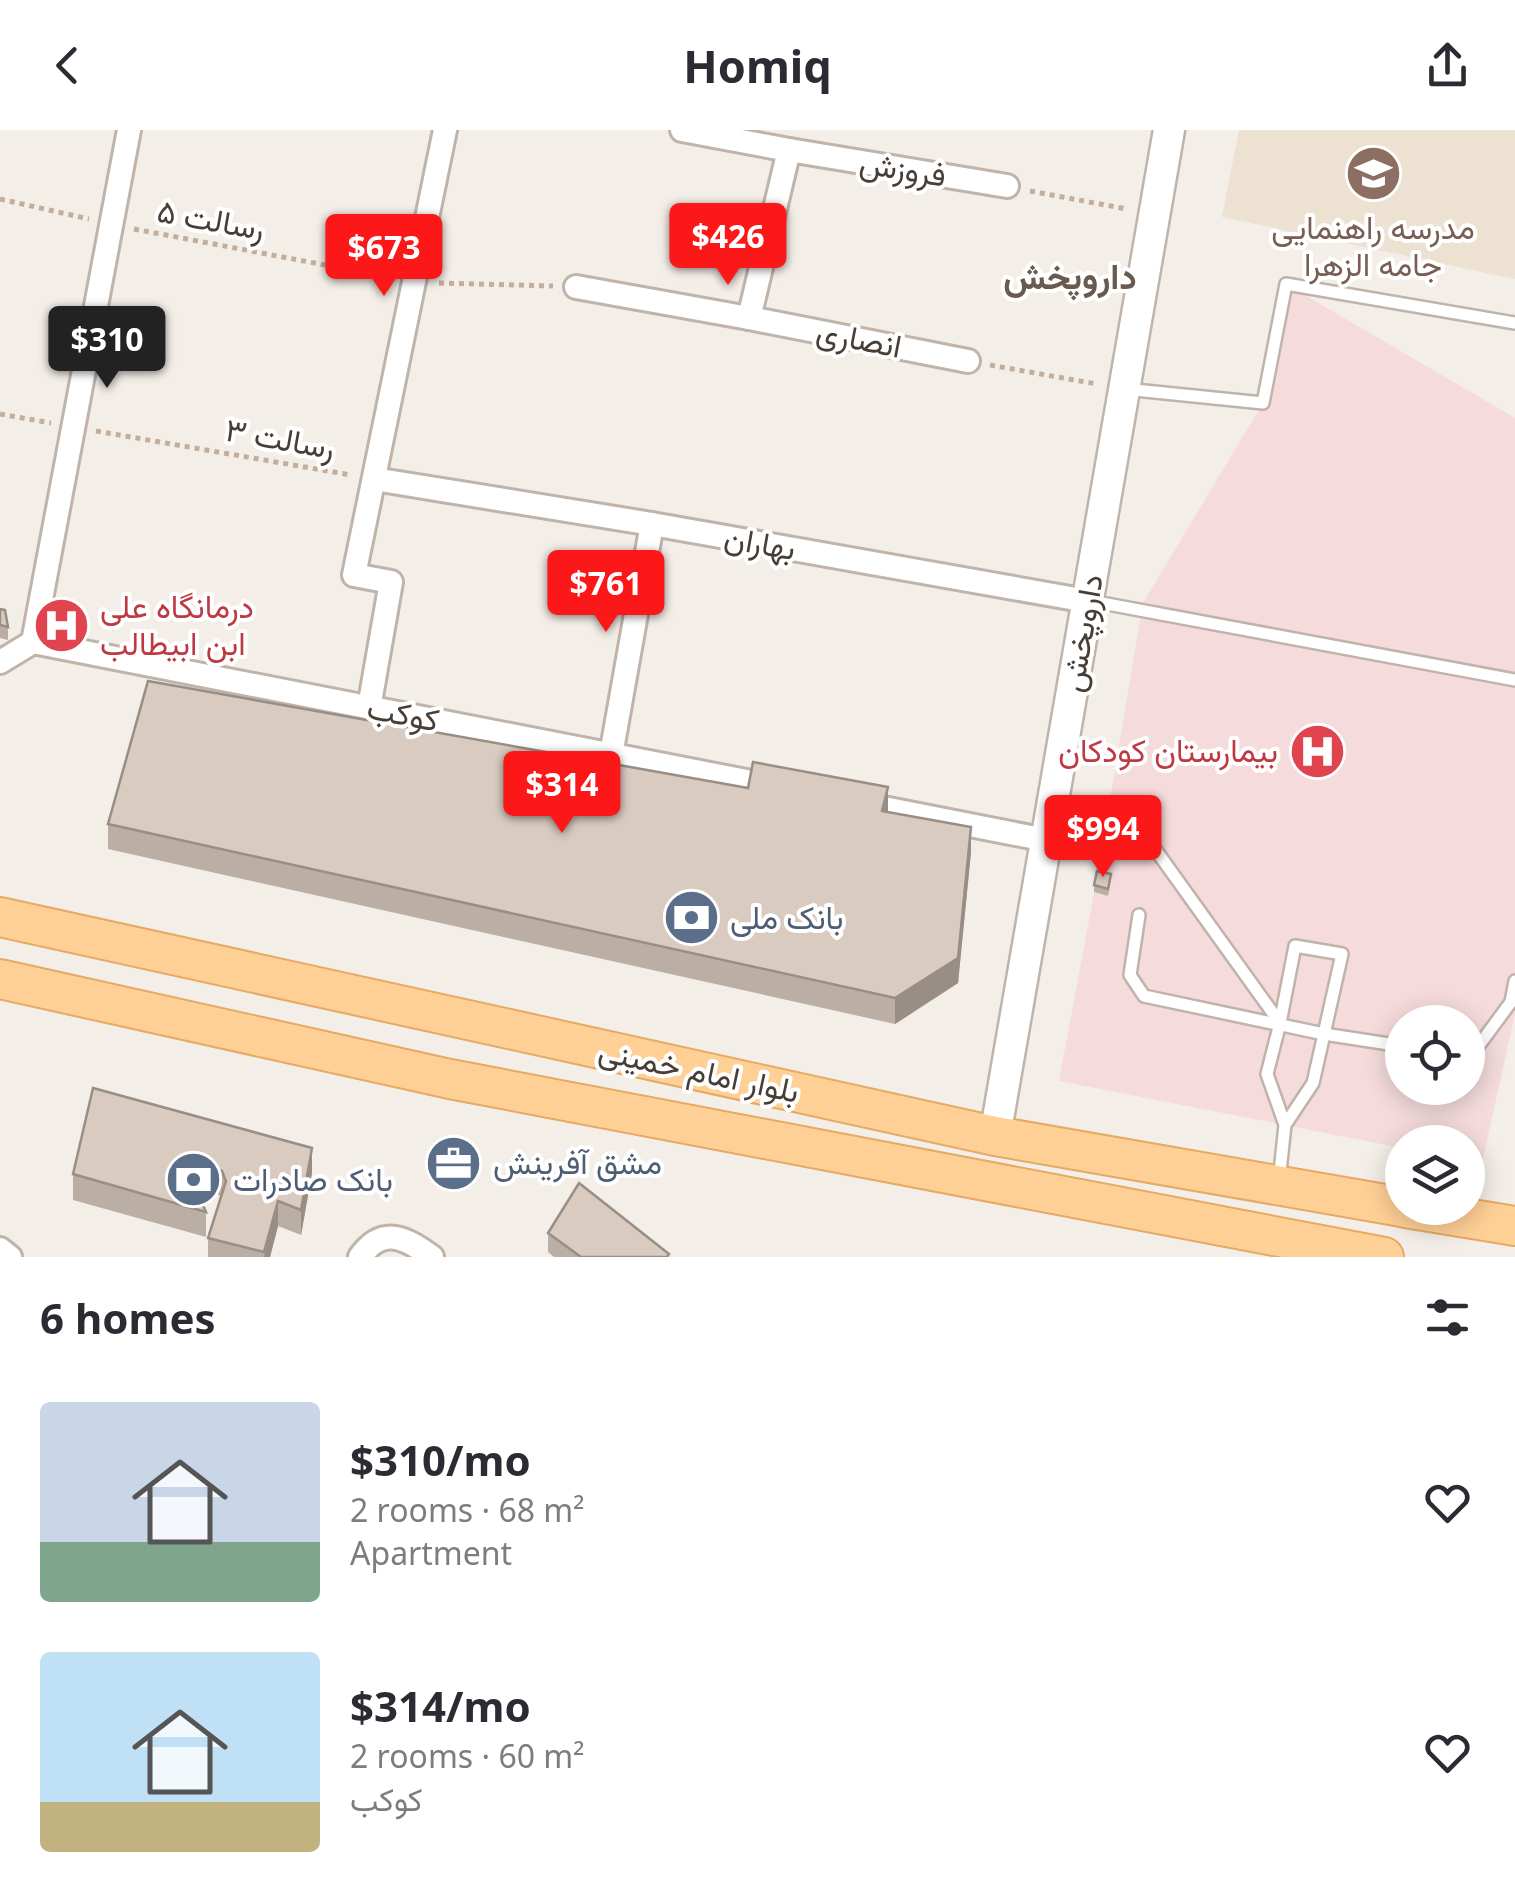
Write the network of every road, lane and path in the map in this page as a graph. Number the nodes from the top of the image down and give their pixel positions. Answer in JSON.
{"nodes":[{"id":1,"x":129,"y":130,"type":"edge"},
{"id":2,"x":445,"y":130,"type":"edge"},
{"id":3,"x":682,"y":130,"type":"edge"},
{"id":4,"x":1169,"y":130,"type":"edge"},
{"id":5,"x":789,"y":150,"type":"junction"},
{"id":6,"x":1007,"y":186,"type":"joint"},
{"id":7,"x":0,"y":199,"type":"edge"},
{"id":8,"x":1155,"y":214,"type":"junction"},
{"id":9,"x":111,"y":224,"type":"junction"},
{"id":10,"x":414,"y":282,"type":"junction"},
{"id":11,"x":576,"y":287,"type":"joint"},
{"id":12,"x":750,"y":318,"type":"junction"},
{"id":13,"x":1515,"y":323,"type":"edge"},
{"id":14,"x":968,"y":361,"type":"joint"},
{"id":15,"x":1125,"y":389,"type":"junction"},
{"id":16,"x":0,"y":414,"type":"edge"},
{"id":17,"x":74,"y":427,"type":"junction"},
{"id":18,"x":374,"y":479,"type":"junction"},
{"id":19,"x":652,"y":524,"type":"junction"},
{"id":20,"x":1087,"y":600,"type":"junction"},
{"id":21,"x":33,"y":642,"type":"junction"},
{"id":22,"x":0,"y":662,"type":"edge"},
{"id":23,"x":1515,"y":680,"type":"edge"},
{"id":24,"x":370,"y":708,"type":"junction"},
{"id":25,"x":611,"y":755,"type":"junction"},
{"id":26,"x":800,"y":792,"type":"edge"},
{"id":27,"x":838,"y":799,"type":"edge"},
{"id":28,"x":1150,"y":804,"type":"dead end"},
{"id":29,"x":1046,"y":840,"type":"junction"},
{"id":30,"x":1139,"y":915,"type":"dead end"},
{"id":31,"x":0,"y":917,"type":"edge"},
{"id":32,"x":0,"y":979,"type":"edge"},
{"id":33,"x":1515,"y":981,"type":"edge"},
{"id":34,"x":1280,"y":1024,"type":"junction"},
{"id":35,"x":1324,"y":1034,"type":"junction"},
{"id":36,"x":1485,"y":1036,"type":"edge"},
{"id":37,"x":1385,"y":1043,"type":"edge"},
{"id":38,"x":1285,"y":1125,"type":"junction"},
{"id":39,"x":995,"y":1136,"type":"junction"},
{"id":40,"x":1278,"y":1186,"type":"junction"},
{"id":41,"x":1385,"y":1204,"type":"edge"},
{"id":42,"x":1485,"y":1221,"type":"edge"},
{"id":43,"x":1515,"y":1226,"type":"edge"},
{"id":44,"x":0,"y":1250,"type":"edge"},
{"id":45,"x":1317,"y":1251,"type":"edge"},
{"id":46,"x":10,"y":1257,"type":"edge"},
{"id":47,"x":360,"y":1257,"type":"edge"},
{"id":48,"x":432,"y":1257,"type":"edge"},
{"id":49,"x":1384,"y":1257,"type":"edge"}],
"edges":[{"from":1,"to":9,"type":"street"},
{"from":2,"to":10,"type":"street"},
{"from":3,"to":5,"type":"street","name":"فروزش"},
{"from":4,"to":8,"type":"street","name":"داروپخش"},
{"from":5,"to":6,"type":"street","name":"فروزش"},
{"from":5,"to":12,"type":"street"},
{"from":6,"to":8,"type":"path"},
{"from":7,"to":9,"type":"path","name":"رسالت ۵"},
{"from":8,"to":15,"type":"street","name":"داروپخش"},
{"from":9,"to":10,"type":"path","name":"رسالت ۵"},
{"from":9,"to":17,"type":"street"},
{"from":10,"to":11,"type":"path","name":"رسالت ۵"},
{"from":10,"to":18,"type":"street"},
{"from":11,"to":12,"type":"street","name":"انصاری"},
{"from":12,"to":14,"type":"street","name":"انصاری"},
{"from":13,"to":15,"type":"lane"},
{"from":14,"to":15,"type":"path"},
{"from":15,"to":20,"type":"street","name":"داروپخش"},
{"from":16,"to":17,"type":"path","name":"رسالت ۳"},
{"from":17,"to":18,"type":"path","name":"رسالت ۳"},
{"from":17,"to":21,"type":"street"},
{"from":18,"to":19,"type":"street","name":"بهاران"},
{"from":18,"to":24,"type":"street"},
{"from":19,"to":20,"type":"street","name":"بهاران"},
{"from":19,"to":25,"type":"street"},
{"from":20,"to":23,"type":"lane"},
{"from":20,"to":29,"type":"street","name":"داروپخش"},
{"from":21,"to":22,"type":"street"},
{"from":21,"to":24,"type":"street","name":"کوکب"},
{"from":24,"to":25,"type":"street","name":"کوکب"},
{"from":25,"to":26,"type":"street","name":"کوکب"},
{"from":27,"to":29,"type":"street"},
{"from":28,"to":34,"type":"lane"},
{"from":29,"to":39,"type":"street","name":"داروپخش"},
{"from":30,"to":34,"type":"lane"},
{"from":31,"to":39,"type":"main road","name":"بلوار امام خمینی"},
{"from":32,"to":45,"type":"main road","name":"بلوار امام خمینی"},
{"from":33,"to":36,"type":"lane"},
{"from":34,"to":35,"type":"lane"},
{"from":34,"to":35,"type":"lane"},
{"from":34,"to":38,"type":"lane"},
{"from":35,"to":37,"type":"lane"},
{"from":35,"to":38,"type":"lane"},
{"from":38,"to":40,"type":"lane"},
{"from":39,"to":40,"type":"main road","name":"بلوار امام خمینی"},
{"from":40,"to":41,"type":"main road","name":"بلوار امام خمینی"},
{"from":42,"to":43,"type":"main road","name":"بلوار امام خمینی"},
{"from":44,"to":46,"type":"street"},
{"from":45,"to":49,"type":"main road","name":"بلوار امام خمینی"},
{"from":47,"to":48,"type":"street"}]}
